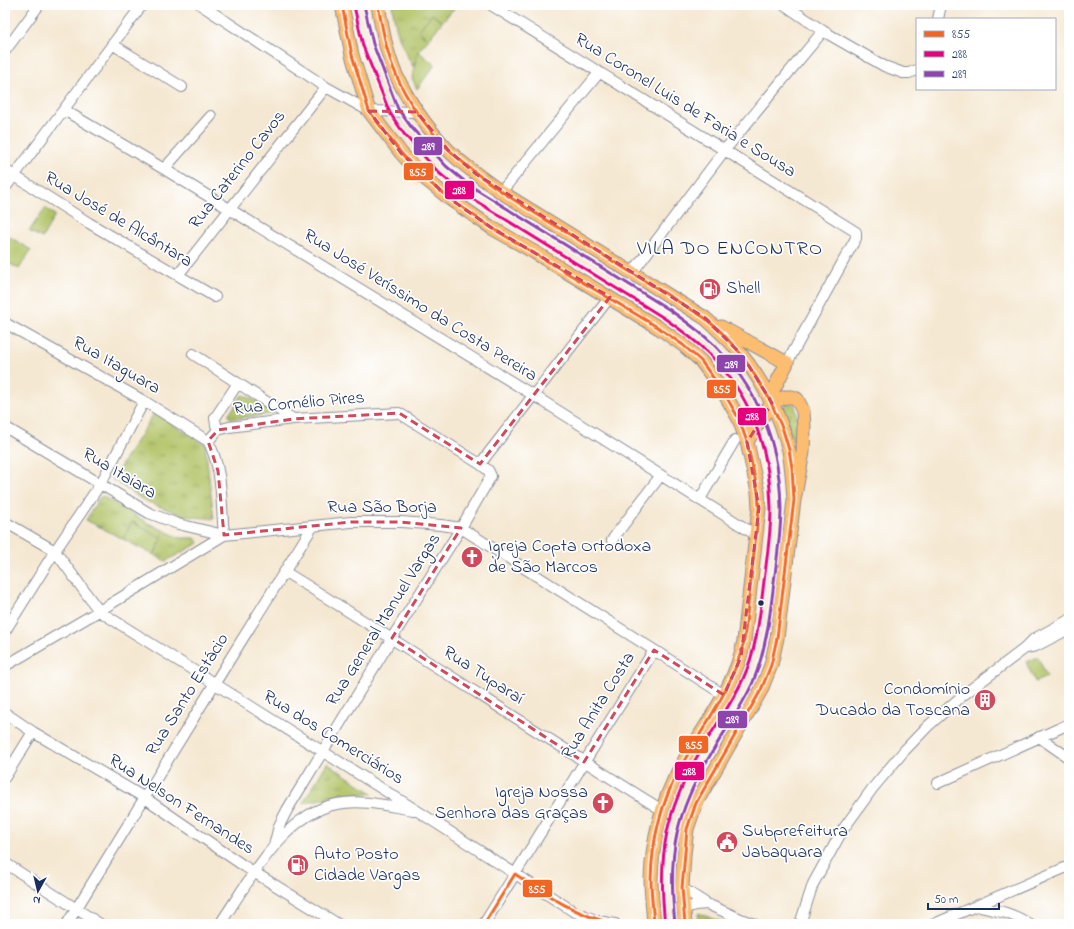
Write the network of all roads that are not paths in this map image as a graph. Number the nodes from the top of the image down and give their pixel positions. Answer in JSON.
{"nodes":[{"id":1,"x":39,"y":5,"type":"edge"},
{"id":2,"x":142,"y":5,"type":"edge"},
{"id":3,"x":201,"y":5,"type":"edge"},
{"id":4,"x":342,"y":5,"type":"edge"},
{"id":5,"x":378,"y":5,"type":"edge"},
{"id":6,"x":491,"y":5,"type":"edge"},
{"id":7,"x":785,"y":5,"type":"edge"},
{"id":8,"x":941,"y":5,"type":"edge"},
{"id":9,"x":938,"y":18,"type":"edge"},
{"id":10,"x":823,"y":31,"type":"junction"},
{"id":11,"x":112,"y":44,"type":"junction"},
{"id":12,"x":5,"y":51,"type":"edge"},
{"id":13,"x":916,"y":70,"type":"edge"},
{"id":14,"x":600,"y":73,"type":"junction"},
{"id":15,"x":182,"y":87,"type":"dead end"},
{"id":16,"x":326,"y":87,"type":"junction"},
{"id":17,"x":64,"y":110,"type":"junction"},
{"id":18,"x":369,"y":110,"type":"junction"},
{"id":19,"x":417,"y":112,"type":"junction"},
{"id":20,"x":211,"y":116,"type":"dead end"},
{"id":21,"x":724,"y":151,"type":"junction"},
{"id":22,"x":164,"y":169,"type":"junction"},
{"id":23,"x":9,"y":173,"type":"edge"},
{"id":24,"x":5,"y":188,"type":"edge"},
{"id":25,"x":501,"y":192,"type":"junction"},
{"id":26,"x":229,"y":209,"type":"junction"},
{"id":27,"x":632,"y":273,"type":"junction"},
{"id":28,"x":178,"y":276,"type":"junction"},
{"id":29,"x":215,"y":297,"type":"dead end"},
{"id":30,"x":610,"y":297,"type":"junction"},
{"id":31,"x":706,"y":318,"type":"junction"},
{"id":32,"x":5,"y":323,"type":"edge"},
{"id":33,"x":193,"y":354,"type":"dead end"},
{"id":34,"x":787,"y":363,"type":"junction"},
{"id":35,"x":238,"y":383,"type":"junction"},
{"id":36,"x":533,"y":395,"type":"junction"},
{"id":37,"x":144,"y":401,"type":"junction"},
{"id":38,"x":771,"y":401,"type":"junction"},
{"id":39,"x":293,"y":419,"type":"junction"},
{"id":40,"x":5,"y":427,"type":"edge"},
{"id":41,"x":218,"y":430,"type":"junction"},
{"id":42,"x":741,"y":441,"type":"junction"},
{"id":43,"x":208,"y":442,"type":"junction"},
{"id":44,"x":480,"y":464,"type":"junction"},
{"id":45,"x":661,"y":475,"type":"junction"},
{"id":46,"x":101,"y":483,"type":"junction"},
{"id":47,"x":700,"y":499,"type":"junction"},
{"id":48,"x":794,"y":500,"type":"junction"},
{"id":49,"x":5,"y":522,"type":"edge"},
{"id":50,"x":313,"y":526,"type":"junction"},
{"id":51,"x":461,"y":528,"type":"junction"},
{"id":52,"x":224,"y":534,"type":"junction"},
{"id":53,"x":756,"y":535,"type":"junction"},
{"id":54,"x":612,"y":540,"type":"dead end"},
{"id":55,"x":54,"y":551,"type":"junction"},
{"id":56,"x":285,"y":572,"type":"junction"},
{"id":57,"x":99,"y":611,"type":"junction"},
{"id":58,"x":1069,"y":620,"type":"edge"},
{"id":59,"x":1069,"y":629,"type":"edge"},
{"id":60,"x":5,"y":631,"type":"edge"},
{"id":61,"x":392,"y":638,"type":"junction"},
{"id":62,"x":1024,"y":649,"type":"junction"},
{"id":63,"x":654,"y":650,"type":"junction"},
{"id":64,"x":5,"y":666,"type":"edge"},
{"id":65,"x":215,"y":683,"type":"junction"},
{"id":66,"x":724,"y":695,"type":"junction"},
{"id":67,"x":5,"y":713,"type":"edge"},
{"id":68,"x":1069,"y":724,"type":"edge"},
{"id":69,"x":33,"y":732,"type":"junction"},
{"id":70,"x":1039,"y":737,"type":"junction"},
{"id":71,"x":323,"y":752,"type":"junction"},
{"id":72,"x":1069,"y":758,"type":"edge"},
{"id":73,"x":584,"y":762,"type":"junction"},
{"id":74,"x":5,"y":777,"type":"edge"},
{"id":75,"x":938,"y":783,"type":"dead end"},
{"id":76,"x":145,"y":798,"type":"junction"},
{"id":77,"x":662,"y":810,"type":"junction"},
{"id":78,"x":419,"y":812,"type":"junction"},
{"id":79,"x":274,"y":846,"type":"junction"},
{"id":80,"x":5,"y":863,"type":"edge"},
{"id":81,"x":1069,"y":866,"type":"edge"},
{"id":82,"x":254,"y":873,"type":"junction"},
{"id":83,"x":515,"y":874,"type":"junction"},
{"id":84,"x":682,"y":888,"type":"junction"},
{"id":85,"x":707,"y":904,"type":"junction"},
{"id":86,"x":976,"y":906,"type":"junction"},
{"id":87,"x":76,"y":909,"type":"junction"},
{"id":88,"x":683,"y":909,"type":"junction"},
{"id":89,"x":67,"y":924,"type":"edge"},
{"id":90,"x":100,"y":924,"type":"edge"},
{"id":91,"x":220,"y":924,"type":"edge"},
{"id":92,"x":338,"y":924,"type":"edge"},
{"id":93,"x":484,"y":924,"type":"edge"},
{"id":94,"x":616,"y":924,"type":"edge"},
{"id":95,"x":654,"y":924,"type":"edge"},
{"id":96,"x":685,"y":924,"type":"edge"},
{"id":97,"x":754,"y":924,"type":"edge"},
{"id":98,"x":800,"y":924,"type":"edge"},
{"id":99,"x":934,"y":924,"type":"edge"},
{"id":100,"x":1029,"y":924,"type":"edge"}],
"edges":[{"from":1,"to":12,"type":"street"},
{"from":2,"to":11,"type":"street"},
{"from":3,"to":16,"type":"street"},
{"from":4,"to":18,"type":"main road"},
{"from":5,"to":19,"type":"main road"},
{"from":6,"to":14,"type":"street","name":"Rua Coronel Luis de Faria e Sousa"},
{"from":7,"to":10,"type":"street"},
{"from":8,"to":9,"type":"street"},
{"from":10,"to":13,"type":"street"},
{"from":10,"to":21,"type":"street"},
{"from":11,"to":15,"type":"street"},
{"from":11,"to":17,"type":"street"},
{"from":14,"to":21,"type":"street","name":"Rua Coronel Luis de Faria e Sousa"},
{"from":14,"to":25,"type":"street"},
{"from":16,"to":18,"type":"street"},
{"from":16,"to":26,"type":"street","name":"Rua Caterino Cavos"},
{"from":17,"to":22,"type":"street","name":"Rua José Veríssimo da Costa Pereira"},
{"from":17,"to":23,"type":"street"},
{"from":18,"to":19,"type":"street"},
{"from":18,"to":30,"type":"main road"},
{"from":19,"to":25,"type":"main road"},
{"from":20,"to":22,"type":"street"},
{"from":21,"to":27,"type":"street"},
{"from":21,"to":34,"type":"street","name":"Rua Coronel Luis de Faria e Sousa"},
{"from":22,"to":26,"type":"street","name":"Rua José Veríssimo da Costa Pereira"},
{"from":23,"to":24,"type":"street"},
{"from":23,"to":28,"type":"street","name":"Rua José de Alcântara"},
{"from":25,"to":27,"type":"main road"},
{"from":26,"to":28,"type":"street","name":"Rua Caterino Cavos"},
{"from":26,"to":36,"type":"street","name":"Rua José Veríssimo da Costa Pereira"},
{"from":27,"to":31,"type":"main road"},
{"from":28,"to":29,"type":"street","name":"Rua José de Alcântara"},
{"from":30,"to":36,"type":"street"},
{"from":30,"to":42,"type":"main road"},
{"from":31,"to":34,"type":"main road"},
{"from":31,"to":38,"type":"main road"},
{"from":32,"to":37,"type":"street","name":"Rua Itaguara"},
{"from":33,"to":35,"type":"street"},
{"from":34,"to":38,"type":"main road"},
{"from":35,"to":39,"type":"street"},
{"from":35,"to":41,"type":"street"},
{"from":36,"to":44,"type":"street"},
{"from":36,"to":45,"type":"street","name":"Rua José Veríssimo da Costa Pereira"},
{"from":37,"to":43,"type":"street","name":"Rua Itaguara"},
{"from":37,"to":46,"type":"street"},
{"from":38,"to":42,"type":"main road"},
{"from":38,"to":48,"type":"main road"},
{"from":38,"to":48,"type":"main road"},
{"from":39,"to":41,"type":"street","name":"Rua Cornélio Pires"},
{"from":39,"to":44,"type":"street","name":"Rua Cornélio Pires"},
{"from":40,"to":46,"type":"street","name":"Rua Itaiara"},
{"from":41,"to":43,"type":"street","name":"Rua Cornélio Pires"},
{"from":42,"to":47,"type":"street"},
{"from":42,"to":53,"type":"main road"},
{"from":43,"to":52,"type":"street"},
{"from":44,"to":51,"type":"street","name":"Rua General Manuel Vargas"},
{"from":45,"to":47,"type":"street","name":"Rua José Veríssimo da Costa Pereira"},
{"from":45,"to":54,"type":"street"},
{"from":46,"to":52,"type":"street","name":"Rua Itaiara"},
{"from":46,"to":55,"type":"street"},
{"from":47,"to":53,"type":"street","name":"Rua José Veríssimo da Costa Pereira"},
{"from":48,"to":84,"type":"main road"},
{"from":49,"to":55,"type":"street"},
{"from":50,"to":51,"type":"street","name":"Rua São Borja"},
{"from":50,"to":52,"type":"street","name":"Rua São Borja"},
{"from":50,"to":56,"type":"street","name":"Rua Santo Estácio"},
{"from":51,"to":61,"type":"street","name":"Rua General Manuel Vargas"},
{"from":51,"to":63,"type":"street","name":"Rua São Borja"},
{"from":52,"to":57,"type":"street","name":"Rua São Borja"},
{"from":53,"to":66,"type":"main road"},
{"from":55,"to":57,"type":"street","name":"Rua dos Comerciários"},
{"from":55,"to":60,"type":"street"},
{"from":56,"to":61,"type":"street","name":"Rua Tuparaí"},
{"from":56,"to":65,"type":"street","name":"Rua Santo Estácio"},
{"from":57,"to":64,"type":"street","name":"Rua São Borja"},
{"from":57,"to":65,"type":"street","name":"Rua dos Comerciários"},
{"from":58,"to":62,"type":"street"},
{"from":59,"to":62,"type":"street"},
{"from":61,"to":71,"type":"street","name":"Rua General Manuel Vargas"},
{"from":61,"to":73,"type":"street","name":"Rua Tuparaí"},
{"from":62,"to":98,"type":"street"},
{"from":63,"to":66,"type":"street","name":"Rua São Borja"},
{"from":63,"to":73,"type":"street","name":"Rua Anita Costa"},
{"from":65,"to":71,"type":"street","name":"Rua dos Comerciários"},
{"from":65,"to":76,"type":"street","name":"Rua Santo Estácio"},
{"from":66,"to":77,"type":"main road"},
{"from":67,"to":69,"type":"street","name":"Rua Nelson Fernandes"},
{"from":68,"to":70,"type":"street"},
{"from":69,"to":74,"type":"street"},
{"from":69,"to":76,"type":"street","name":"Rua Nelson Fernandes"},
{"from":70,"to":72,"type":"street"},
{"from":70,"to":75,"type":"street"},
{"from":71,"to":78,"type":"street","name":"Rua dos Comerciários"},
{"from":71,"to":79,"type":"street","name":"Rua General Manuel Vargas"},
{"from":73,"to":77,"type":"street","name":"Rua Tuparaí"},
{"from":73,"to":83,"type":"street","name":"Rua Anita Costa"},
{"from":76,"to":82,"type":"street","name":"Rua Nelson Fernandes"},
{"from":76,"to":87,"type":"street","name":"Rua Santo Estácio"},
{"from":77,"to":95,"type":"main road"},
{"from":78,"to":79,"type":"street"},
{"from":78,"to":83,"type":"street","name":"Rua dos Comerciários"},
{"from":79,"to":82,"type":"street"},
{"from":80,"to":87,"type":"street"},
{"from":81,"to":86,"type":"street"},
{"from":82,"to":91,"type":"street"},
{"from":82,"to":92,"type":"street","name":"Rua Nelson Fernandes"},
{"from":83,"to":93,"type":"street","name":"Rua Anita Costa"},
{"from":83,"to":94,"type":"street","name":"Rua dos Comerciários"},
{"from":84,"to":85,"type":"street"},
{"from":84,"to":88,"type":"main road"},
{"from":85,"to":88,"type":"street"},
{"from":85,"to":97,"type":"street"},
{"from":86,"to":99,"type":"street"},
{"from":86,"to":100,"type":"street"},
{"from":87,"to":89,"type":"street","name":"Rua Santo Estácio"},
{"from":87,"to":90,"type":"street"},
{"from":88,"to":96,"type":"main road"}]}
